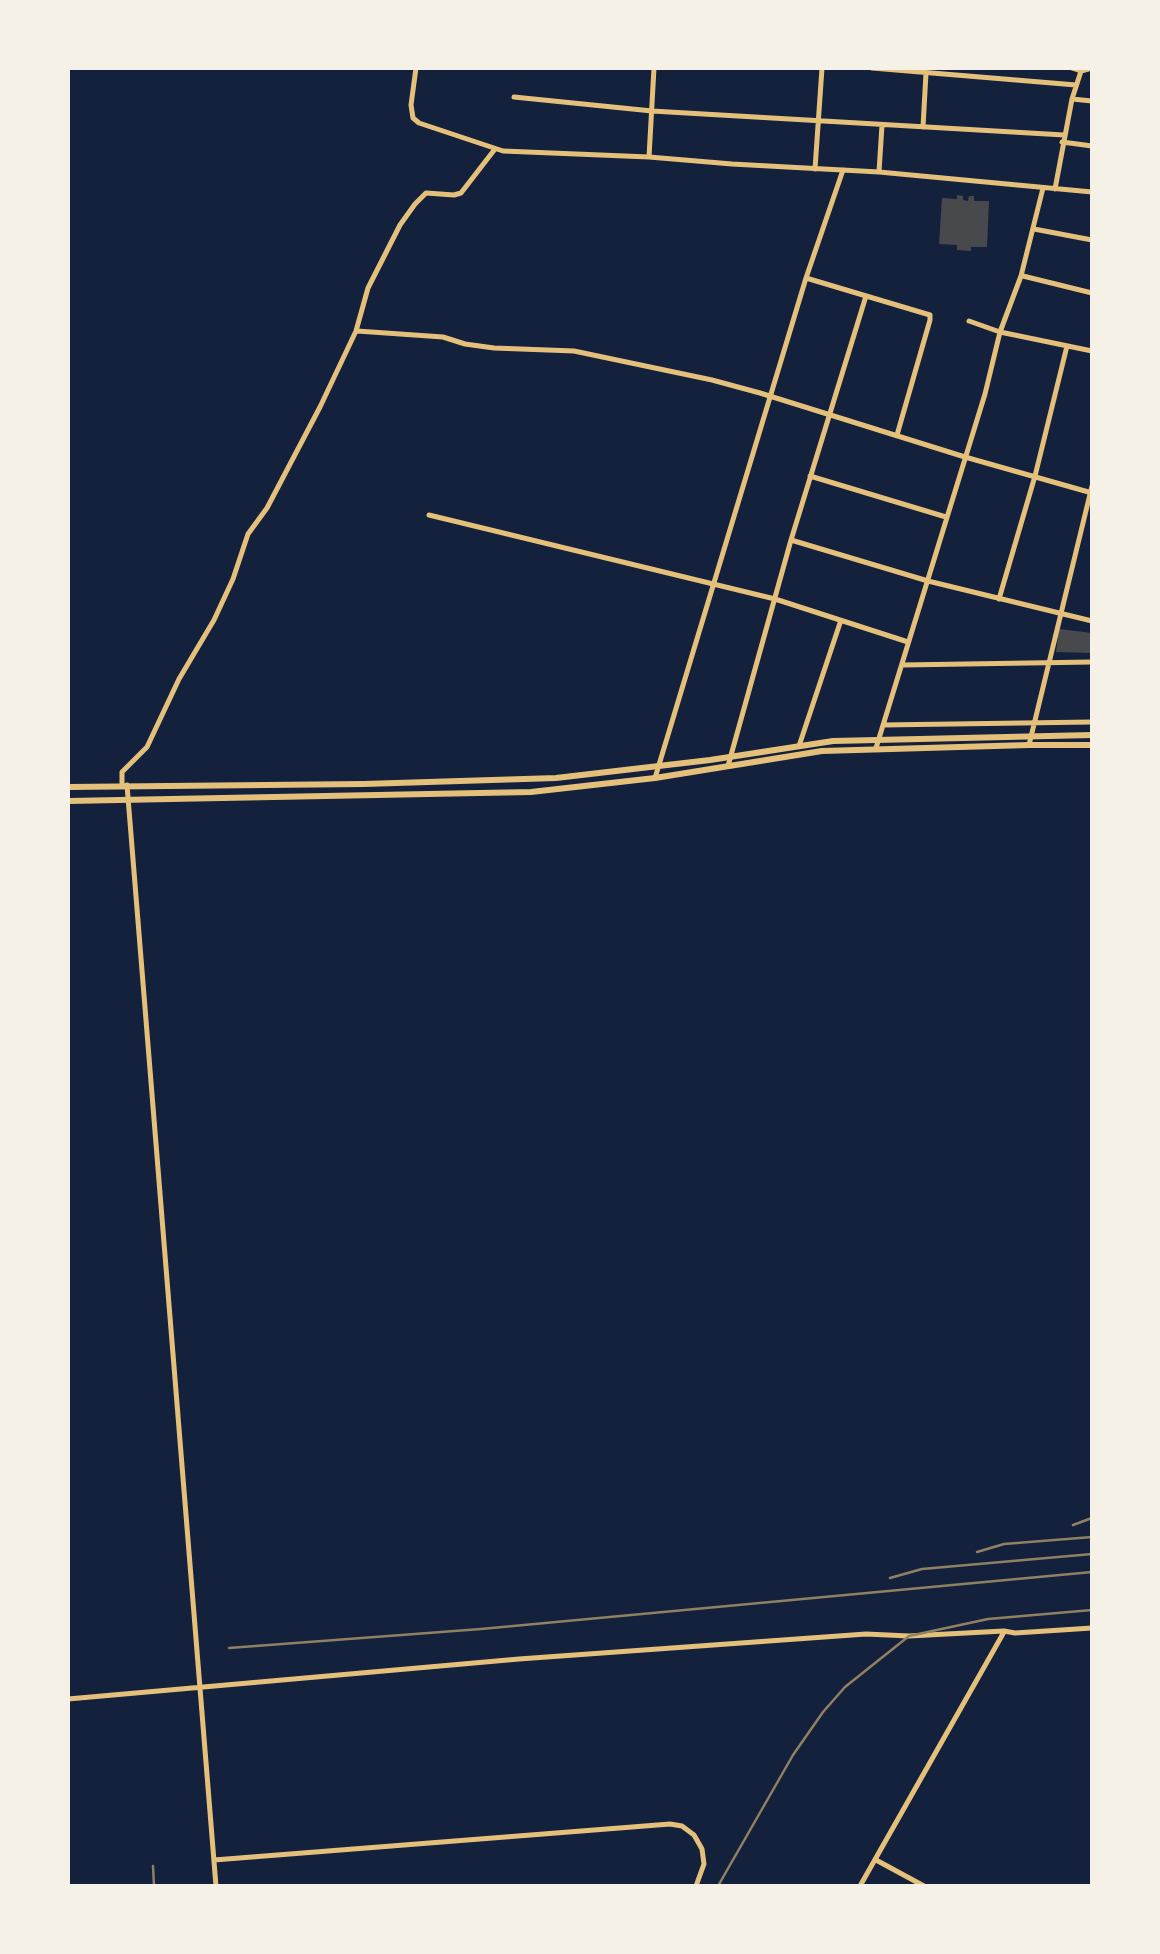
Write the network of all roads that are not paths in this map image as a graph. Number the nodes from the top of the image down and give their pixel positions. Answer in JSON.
{"nodes":[{"id":1,"x":416,"y":68,"type":"edge"},
{"id":2,"x":654,"y":68,"type":"edge"},
{"id":3,"x":822,"y":68,"type":"edge"},
{"id":4,"x":872,"y":68,"type":"edge"},
{"id":5,"x":992,"y":68,"type":"edge"},
{"id":6,"x":1072,"y":68,"type":"edge"},
{"id":7,"x":1092,"y":68,"type":"edge"},
{"id":8,"x":1081,"y":69,"type":"edge"},
{"id":9,"x":956,"y":71,"type":"edge"},
{"id":10,"x":926,"y":72,"type":"junction"},
{"id":11,"x":994,"y":77,"type":"junction"},
{"id":12,"x":1076,"y":85,"type":"junction"},
{"id":13,"x":514,"y":98,"type":"dead end"},
{"id":14,"x":1072,"y":99,"type":"junction"},
{"id":15,"x":1092,"y":102,"type":"edge"},
{"id":16,"x":652,"y":111,"type":"junction"},
{"id":17,"x":819,"y":120,"type":"junction"},
{"id":18,"x":882,"y":125,"type":"junction"},
{"id":19,"x":923,"y":128,"type":"junction"},
{"id":20,"x":1063,"y":139,"type":"junction"},
{"id":21,"x":1092,"y":146,"type":"edge"},
{"id":22,"x":495,"y":149,"type":"junction"},
{"id":23,"x":649,"y":157,"type":"junction"},
{"id":24,"x":815,"y":169,"type":"junction"},
{"id":25,"x":842,"y":170,"type":"junction"},
{"id":26,"x":879,"y":172,"type":"junction"},
{"id":27,"x":1043,"y":188,"type":"junction"},
{"id":28,"x":1054,"y":189,"type":"junction"},
{"id":29,"x":1092,"y":192,"type":"edge"},
{"id":30,"x":1034,"y":229,"type":"junction"},
{"id":31,"x":1092,"y":240,"type":"edge"},
{"id":32,"x":1022,"y":276,"type":"junction"},
{"id":33,"x":806,"y":278,"type":"junction"},
{"id":34,"x":1092,"y":294,"type":"edge"},
{"id":35,"x":866,"y":296,"type":"junction"},
{"id":36,"x":969,"y":321,"type":"dead end"},
{"id":37,"x":356,"y":331,"type":"junction"},
{"id":38,"x":1000,"y":332,"type":"junction"},
{"id":39,"x":1067,"y":346,"type":"junction"},
{"id":40,"x":1092,"y":352,"type":"edge"},
{"id":41,"x":770,"y":396,"type":"junction"},
{"id":42,"x":829,"y":414,"type":"junction"},
{"id":43,"x":898,"y":436,"type":"junction"},
{"id":44,"x":964,"y":457,"type":"junction"},
{"id":45,"x":810,"y":476,"type":"junction"},
{"id":46,"x":1034,"y":476,"type":"junction"},
{"id":47,"x":1092,"y":490,"type":"edge"},
{"id":48,"x":429,"y":515,"type":"dead end"},
{"id":49,"x":946,"y":517,"type":"junction"},
{"id":50,"x":791,"y":540,"type":"junction"},
{"id":51,"x":928,"y":581,"type":"junction"},
{"id":52,"x":712,"y":584,"type":"junction"},
{"id":53,"x":775,"y":599,"type":"junction"},
{"id":54,"x":999,"y":599,"type":"junction"},
{"id":55,"x":1061,"y":614,"type":"junction"},
{"id":56,"x":840,"y":620,"type":"junction"},
{"id":57,"x":1092,"y":621,"type":"edge"},
{"id":58,"x":908,"y":642,"type":"junction"},
{"id":59,"x":1049,"y":661,"type":"junction"},
{"id":60,"x":1092,"y":662,"type":"edge"},
{"id":61,"x":902,"y":665,"type":"junction"},
{"id":62,"x":1035,"y":721,"type":"junction"},
{"id":63,"x":1092,"y":722,"type":"edge"},
{"id":64,"x":883,"y":725,"type":"junction"},
{"id":65,"x":1031,"y":735,"type":"junction"},
{"id":66,"x":1092,"y":735,"type":"edge"},
{"id":67,"x":877,"y":744,"type":"junction"},
{"id":68,"x":1030,"y":744,"type":"junction"},
{"id":69,"x":1092,"y":745,"type":"edge"},
{"id":70,"x":798,"y":749,"type":"junction"},
{"id":71,"x":731,"y":756,"type":"junction"},
{"id":72,"x":728,"y":766,"type":"junction"},
{"id":73,"x":657,"y":767,"type":"junction"},
{"id":74,"x":655,"y":778,"type":"junction"},
{"id":75,"x":124,"y":785,"type":"junction"},
{"id":76,"x":68,"y":788,"type":"edge"},
{"id":77,"x":129,"y":800,"type":"junction"},
{"id":78,"x":68,"y":801,"type":"edge"},
{"id":79,"x":1092,"y":1628,"type":"edge"},
{"id":80,"x":1004,"y":1630,"type":"junction"},
{"id":81,"x":198,"y":1687,"type":"junction"},
{"id":82,"x":68,"y":1698,"type":"edge"},
{"id":83,"x":214,"y":1860,"type":"junction"},
{"id":84,"x":876,"y":1860,"type":"junction"},
{"id":85,"x":216,"y":1886,"type":"edge"},
{"id":86,"x":696,"y":1886,"type":"edge"},
{"id":87,"x":860,"y":1886,"type":"edge"},
{"id":88,"x":924,"y":1886,"type":"edge"}],
"edges":[{"from":1,"to":22,"type":"street"},
{"from":2,"to":16,"type":"street"},
{"from":3,"to":17,"type":"street"},
{"from":4,"to":10,"type":"street"},
{"from":5,"to":11,"type":"street"},
{"from":6,"to":8,"type":"street"},
{"from":7,"to":8,"type":"street"},
{"from":8,"to":12,"type":"street"},
{"from":9,"to":10,"type":"street"},
{"from":9,"to":11,"type":"street"},
{"from":10,"to":19,"type":"street"},
{"from":11,"to":12,"type":"street"},
{"from":12,"to":14,"type":"street"},
{"from":13,"to":16,"type":"street"},
{"from":14,"to":15,"type":"street"},
{"from":14,"to":20,"type":"street"},
{"from":16,"to":17,"type":"street"},
{"from":16,"to":23,"type":"street"},
{"from":17,"to":18,"type":"street"},
{"from":17,"to":24,"type":"street"},
{"from":18,"to":19,"type":"street"},
{"from":18,"to":26,"type":"street"},
{"from":19,"to":20,"type":"street"},
{"from":20,"to":21,"type":"street"},
{"from":20,"to":28,"type":"street"},
{"from":22,"to":23,"type":"street"},
{"from":22,"to":37,"type":"street"},
{"from":23,"to":24,"type":"street"},
{"from":24,"to":25,"type":"street"},
{"from":25,"to":26,"type":"street"},
{"from":25,"to":33,"type":"street"},
{"from":26,"to":27,"type":"street"},
{"from":27,"to":28,"type":"street"},
{"from":27,"to":30,"type":"street"},
{"from":28,"to":29,"type":"street"},
{"from":30,"to":31,"type":"street"},
{"from":30,"to":32,"type":"street"},
{"from":32,"to":34,"type":"street"},
{"from":32,"to":38,"type":"street"},
{"from":33,"to":35,"type":"street"},
{"from":33,"to":41,"type":"street"},
{"from":35,"to":42,"type":"street"},
{"from":35,"to":43,"type":"street"},
{"from":36,"to":38,"type":"street"},
{"from":37,"to":41,"type":"street"},
{"from":37,"to":75,"type":"street"},
{"from":38,"to":39,"type":"street"},
{"from":38,"to":44,"type":"street"},
{"from":39,"to":40,"type":"street"},
{"from":39,"to":46,"type":"street"},
{"from":41,"to":42,"type":"street"},
{"from":41,"to":52,"type":"street"},
{"from":42,"to":43,"type":"street"},
{"from":42,"to":45,"type":"street"},
{"from":43,"to":44,"type":"street"},
{"from":44,"to":46,"type":"street"},
{"from":44,"to":49,"type":"street"},
{"from":45,"to":49,"type":"street"},
{"from":45,"to":50,"type":"street"},
{"from":46,"to":47,"type":"street"},
{"from":46,"to":54,"type":"street"},
{"from":47,"to":55,"type":"street"},
{"from":48,"to":52,"type":"street"},
{"from":49,"to":51,"type":"street"},
{"from":50,"to":51,"type":"street"},
{"from":50,"to":53,"type":"street"},
{"from":51,"to":54,"type":"street"},
{"from":51,"to":58,"type":"street"},
{"from":52,"to":53,"type":"street"},
{"from":52,"to":73,"type":"street"},
{"from":53,"to":56,"type":"street"},
{"from":53,"to":71,"type":"street"},
{"from":54,"to":55,"type":"street"},
{"from":55,"to":57,"type":"street"},
{"from":55,"to":59,"type":"street"},
{"from":56,"to":58,"type":"street"},
{"from":56,"to":70,"type":"street"},
{"from":58,"to":61,"type":"street"},
{"from":59,"to":60,"type":"street"},
{"from":59,"to":61,"type":"street"},
{"from":59,"to":62,"type":"street"},
{"from":61,"to":64,"type":"street"},
{"from":62,"to":63,"type":"street"},
{"from":62,"to":64,"type":"street"},
{"from":62,"to":65,"type":"street"},
{"from":64,"to":67,"type":"street"},
{"from":65,"to":66,"type":"main road"},
{"from":65,"to":67,"type":"main road"},
{"from":65,"to":68,"type":"street"},
{"from":67,"to":68,"type":"main road"},
{"from":67,"to":70,"type":"main road"},
{"from":68,"to":69,"type":"main road"},
{"from":70,"to":71,"type":"main road"},
{"from":70,"to":72,"type":"main road"},
{"from":71,"to":72,"type":"street"},
{"from":71,"to":73,"type":"main road"},
{"from":72,"to":74,"type":"main road"},
{"from":73,"to":74,"type":"street"},
{"from":73,"to":75,"type":"main road"},
{"from":74,"to":77,"type":"main road"},
{"from":75,"to":76,"type":"main road"},
{"from":75,"to":77,"type":"street"},
{"from":77,"to":78,"type":"main road"},
{"from":77,"to":81,"type":"street"},
{"from":79,"to":80,"type":"street"},
{"from":80,"to":81,"type":"street"},
{"from":80,"to":84,"type":"street"},
{"from":81,"to":82,"type":"street"},
{"from":81,"to":83,"type":"street"},
{"from":83,"to":85,"type":"street"},
{"from":83,"to":86,"type":"street"},
{"from":84,"to":87,"type":"street"},
{"from":84,"to":88,"type":"street"}]}
